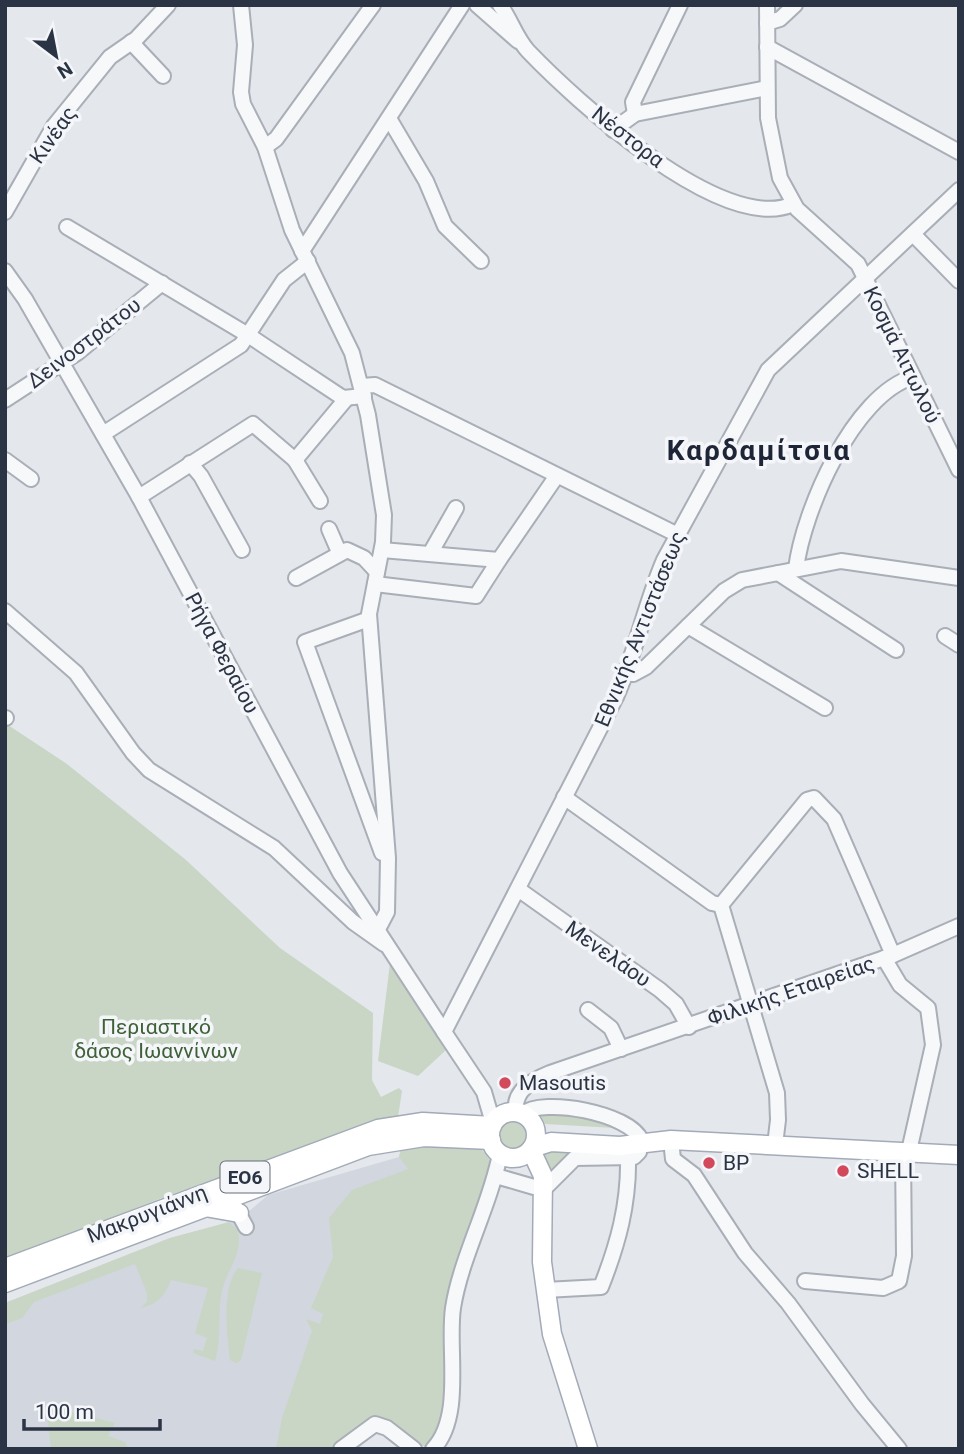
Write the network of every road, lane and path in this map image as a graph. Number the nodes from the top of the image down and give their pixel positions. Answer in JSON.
{"nodes":[{"id":1,"x":168,"y":5,"type":"edge"},
{"id":2,"x":241,"y":5,"type":"edge"},
{"id":3,"x":373,"y":5,"type":"edge"},
{"id":4,"x":462,"y":5,"type":"edge"},
{"id":5,"x":477,"y":5,"type":"edge"},
{"id":6,"x":500,"y":5,"type":"edge"},
{"id":7,"x":680,"y":5,"type":"edge"},
{"id":8,"x":767,"y":5,"type":"edge"},
{"id":9,"x":794,"y":5,"type":"edge"},
{"id":10,"x":767,"y":23,"type":"junction"},
{"id":11,"x":131,"y":42,"type":"junction"},
{"id":12,"x":767,"y":47,"type":"junction"},
{"id":13,"x":527,"y":49,"type":"junction"},
{"id":14,"x":163,"y":76,"type":"dead end"},
{"id":15,"x":767,"y":88,"type":"junction"},
{"id":16,"x":635,"y":114,"type":"junction"},
{"id":17,"x":390,"y":120,"type":"junction"},
{"id":18,"x":613,"y":130,"type":"junction"},
{"id":19,"x":265,"y":148,"type":"junction"},
{"id":20,"x":959,"y":152,"type":"edge"},
{"id":21,"x":959,"y":190,"type":"edge"},
{"id":22,"x":793,"y":204,"type":"junction"},
{"id":23,"x":5,"y":212,"type":"edge"},
{"id":24,"x":67,"y":227,"type":"dead end"},
{"id":25,"x":913,"y":234,"type":"junction"},
{"id":26,"x":305,"y":256,"type":"junction"},
{"id":27,"x":481,"y":261,"type":"dead end"},
{"id":28,"x":5,"y":271,"type":"edge"},
{"id":29,"x":864,"y":278,"type":"junction"},
{"id":30,"x":959,"y":281,"type":"edge"},
{"id":31,"x":162,"y":283,"type":"junction"},
{"id":32,"x":248,"y":335,"type":"junction"},
{"id":33,"x":61,"y":364,"type":"junction"},
{"id":34,"x":913,"y":377,"type":"junction"},
{"id":35,"x":363,"y":391,"type":"junction"},
{"id":36,"x":346,"y":399,"type":"junction"},
{"id":37,"x":5,"y":400,"type":"edge"},
{"id":38,"x":103,"y":434,"type":"junction"},
{"id":39,"x":5,"y":460,"type":"edge"},
{"id":40,"x":295,"y":460,"type":"junction"},
{"id":41,"x":191,"y":463,"type":"junction"},
{"id":42,"x":959,"y":470,"type":"edge"},
{"id":43,"x":556,"y":477,"type":"junction"},
{"id":44,"x":31,"y":479,"type":"dead end"},
{"id":45,"x":139,"y":497,"type":"junction"},
{"id":46,"x":320,"y":501,"type":"dead end"},
{"id":47,"x":456,"y":508,"type":"dead end"},
{"id":48,"x":329,"y":529,"type":"dead end"},
{"id":49,"x":678,"y":535,"type":"junction"},
{"id":50,"x":242,"y":550,"type":"dead end"},
{"id":51,"x":382,"y":550,"type":"junction"},
{"id":52,"x":339,"y":552,"type":"junction"},
{"id":53,"x":432,"y":552,"type":"junction"},
{"id":54,"x":499,"y":560,"type":"junction"},
{"id":55,"x":796,"y":569,"type":"junction"},
{"id":56,"x":778,"y":573,"type":"junction"},
{"id":57,"x":296,"y":578,"type":"dead end"},
{"id":58,"x":376,"y":578,"type":"junction"},
{"id":59,"x":959,"y":578,"type":"edge"},
{"id":60,"x":5,"y":611,"type":"edge"},
{"id":61,"x":369,"y":619,"type":"junction"},
{"id":62,"x":688,"y":626,"type":"junction"},
{"id":63,"x":945,"y":636,"type":"dead end"},
{"id":64,"x":959,"y":645,"type":"edge"},
{"id":65,"x":896,"y":650,"type":"dead end"},
{"id":66,"x":627,"y":673,"type":"junction"},
{"id":67,"x":825,"y":708,"type":"dead end"},
{"id":68,"x":564,"y":797,"type":"junction"},
{"id":69,"x":388,"y":858,"type":"junction"},
{"id":70,"x":518,"y":889,"type":"junction"},
{"id":71,"x":722,"y":905,"type":"junction"},
{"id":72,"x":959,"y":926,"type":"edge"},
{"id":73,"x":377,"y":930,"type":"junction"},
{"id":74,"x":390,"y":948,"type":"junction"},
{"id":75,"x":888,"y":957,"type":"junction"},
{"id":76,"x":750,"y":1005,"type":"junction"},
{"id":77,"x":588,"y":1010,"type":"dead end"},
{"id":78,"x":689,"y":1027,"type":"junction"},
{"id":79,"x":444,"y":1032,"type":"junction"},
{"id":80,"x":621,"y":1049,"type":"junction"},
{"id":81,"x":484,"y":1092,"type":"junction"},
{"id":82,"x":521,"y":1116,"type":"junction"},
{"id":83,"x":494,"y":1136,"type":"junction"},
{"id":84,"x":671,"y":1140,"type":"junction"},
{"id":85,"x":641,"y":1142,"type":"junction"},
{"id":86,"x":775,"y":1145,"type":"junction"},
{"id":87,"x":906,"y":1151,"type":"junction"},
{"id":88,"x":528,"y":1152,"type":"junction"},
{"id":89,"x":959,"y":1155,"type":"edge"},
{"id":90,"x":628,"y":1158,"type":"junction"},
{"id":91,"x":496,"y":1175,"type":"junction"},
{"id":92,"x":233,"y":1188,"type":"junction"},
{"id":93,"x":538,"y":1189,"type":"junction"},
{"id":94,"x":202,"y":1207,"type":"junction"},
{"id":95,"x":246,"y":1222,"type":"joint"},
{"id":96,"x":5,"y":1268,"type":"edge"},
{"id":97,"x":806,"y":1281,"type":"dead end"},
{"id":98,"x":5,"y":1283,"type":"edge"},
{"id":99,"x":545,"y":1290,"type":"junction"},
{"id":100,"x":341,"y":1449,"type":"edge"},
{"id":101,"x":414,"y":1449,"type":"edge"},
{"id":102,"x":433,"y":1449,"type":"edge"},
{"id":103,"x":588,"y":1449,"type":"edge"},
{"id":104,"x":899,"y":1449,"type":"edge"}],
"edges":[{"from":1,"to":11,"type":"street","name":"Κινέας"},
{"from":2,"to":19,"type":"street"},
{"from":3,"to":19,"type":"street"},
{"from":4,"to":17,"type":"street"},
{"from":5,"to":13,"type":"street"},
{"from":6,"to":13,"type":"street","name":"Νέστορα"},
{"from":7,"to":16,"type":"street"},
{"from":8,"to":10,"type":"street"},
{"from":9,"to":10,"type":"street"},
{"from":10,"to":12,"type":"street"},
{"from":11,"to":14,"type":"street"},
{"from":11,"to":23,"type":"street","name":"Κινέας"},
{"from":12,"to":15,"type":"street"},
{"from":12,"to":20,"type":"street"},
{"from":13,"to":18,"type":"street","name":"Νέστορα"},
{"from":15,"to":16,"type":"street"},
{"from":15,"to":22,"type":"street"},
{"from":16,"to":18,"type":"street"},
{"from":17,"to":26,"type":"street"},
{"from":17,"to":27,"type":"street"},
{"from":18,"to":22,"type":"street","name":"Νέστορα"},
{"from":19,"to":26,"type":"street"},
{"from":21,"to":25,"type":"street","name":"Εθνικής Αντιστάσεως"},
{"from":22,"to":29,"type":"street"},
{"from":24,"to":31,"type":"street"},
{"from":25,"to":29,"type":"street","name":"Εθνικής Αντιστάσεως"},
{"from":25,"to":30,"type":"street"},
{"from":26,"to":32,"type":"street"},
{"from":26,"to":35,"type":"street"},
{"from":28,"to":33,"type":"street","name":"Ρήγα Φεραίου"},
{"from":29,"to":34,"type":"street","name":"Κοσμά Αιτωλού"},
{"from":29,"to":49,"type":"street","name":"Εθνικής Αντιστάσεως"},
{"from":31,"to":32,"type":"street"},
{"from":31,"to":33,"type":"street","name":"Δεινοστράτου"},
{"from":32,"to":36,"type":"street"},
{"from":32,"to":38,"type":"street"},
{"from":33,"to":37,"type":"street","name":"Δεινοστράτου"},
{"from":33,"to":38,"type":"street","name":"Ρήγα Φεραίου"},
{"from":34,"to":42,"type":"street","name":"Κοσμά Αιτωλού"},
{"from":34,"to":55,"type":"street"},
{"from":35,"to":36,"type":"street"},
{"from":35,"to":43,"type":"street"},
{"from":35,"to":51,"type":"street"},
{"from":36,"to":40,"type":"street"},
{"from":38,"to":45,"type":"street","name":"Ρήγα Φεραίου"},
{"from":39,"to":44,"type":"street"},
{"from":40,"to":41,"type":"street"},
{"from":40,"to":46,"type":"street"},
{"from":41,"to":45,"type":"street"},
{"from":41,"to":50,"type":"street"},
{"from":43,"to":49,"type":"street"},
{"from":43,"to":54,"type":"street"},
{"from":45,"to":73,"type":"street","name":"Ρήγα Φεραίου"},
{"from":47,"to":53,"type":"street"},
{"from":48,"to":52,"type":"street"},
{"from":49,"to":66,"type":"street","name":"Εθνικής Αντιστάσεως"},
{"from":51,"to":53,"type":"street"},
{"from":51,"to":58,"type":"street"},
{"from":52,"to":57,"type":"street"},
{"from":52,"to":58,"type":"street"},
{"from":53,"to":54,"type":"street"},
{"from":54,"to":58,"type":"street"},
{"from":55,"to":56,"type":"street"},
{"from":55,"to":59,"type":"street"},
{"from":56,"to":62,"type":"street"},
{"from":56,"to":65,"type":"street"},
{"from":58,"to":61,"type":"street"},
{"from":60,"to":74,"type":"street"},
{"from":61,"to":69,"type":"street"},
{"from":61,"to":69,"type":"street"},
{"from":62,"to":66,"type":"street"},
{"from":62,"to":67,"type":"street"},
{"from":63,"to":64,"type":"street"},
{"from":66,"to":68,"type":"street","name":"Εθνικής Αντιστάσεως"},
{"from":68,"to":70,"type":"street","name":"Εθνικής Αντιστάσεως"},
{"from":68,"to":71,"type":"street"},
{"from":69,"to":73,"type":"street"},
{"from":70,"to":78,"type":"street","name":"Μενελάου"},
{"from":70,"to":79,"type":"street","name":"Εθνικής Αντιστάσεως"},
{"from":71,"to":75,"type":"street"},
{"from":71,"to":76,"type":"street"},
{"from":72,"to":75,"type":"street","name":"Φιλικής Εταιρείας"},
{"from":73,"to":74,"type":"street","name":"Ρήγα Φεραίου"},
{"from":74,"to":79,"type":"street","name":"Ρήγα Φεραίου"},
{"from":75,"to":76,"type":"street","name":"Φιλικής Εταιρείας"},
{"from":75,"to":87,"type":"street"},
{"from":76,"to":78,"type":"street","name":"Φιλικής Εταιρείας"},
{"from":76,"to":86,"type":"street"},
{"from":77,"to":80,"type":"street"},
{"from":78,"to":80,"type":"street","name":"Φιλικής Εταιρείας"},
{"from":79,"to":81,"type":"street"},
{"from":80,"to":82,"type":"street","name":"Φιλικής Εταιρείας"},
{"from":81,"to":82,"type":"street"},
{"from":81,"to":83,"type":"street"},
{"from":82,"to":83,"type":"main road"},
{"from":82,"to":85,"type":"main road","number":"ΕΟ6"},
{"from":82,"to":88,"type":"main road"},
{"from":83,"to":88,"type":"main road","number":"ΕΟ6"},
{"from":83,"to":91,"type":"street"},
{"from":83,"to":92,"type":"main road","name":"Μακρυγιάννη","number":"ΕΟ6"},
{"from":84,"to":85,"type":"main road","number":"ΕΟ6"},
{"from":84,"to":86,"type":"main road","number":"ΕΟ6"},
{"from":84,"to":104,"type":"street"},
{"from":85,"to":88,"type":"main road","number":"ΕΟ6"},
{"from":85,"to":90,"type":"street"},
{"from":86,"to":87,"type":"main road","number":"ΕΟ6"},
{"from":87,"to":89,"type":"main road","number":"ΕΟ6"},
{"from":87,"to":97,"type":"street"},
{"from":88,"to":93,"type":"main road"},
{"from":90,"to":93,"type":"street"},
{"from":90,"to":99,"type":"street"},
{"from":91,"to":93,"type":"street"},
{"from":91,"to":102,"type":"street"},
{"from":92,"to":94,"type":"main road","name":"Μακρυγιάννη","number":"ΕΟ6"},
{"from":92,"to":95,"type":"street"},
{"from":92,"to":96,"type":"main road","name":"Μακρυγιάννη","number":"ΕΟ6"},
{"from":93,"to":99,"type":"main road"},
{"from":94,"to":95,"type":"main road"},
{"from":94,"to":98,"type":"main road","name":"Μακρυγιάννη","number":"ΕΟ6"},
{"from":99,"to":103,"type":"main road"},
{"from":100,"to":101,"type":"street"}]}
